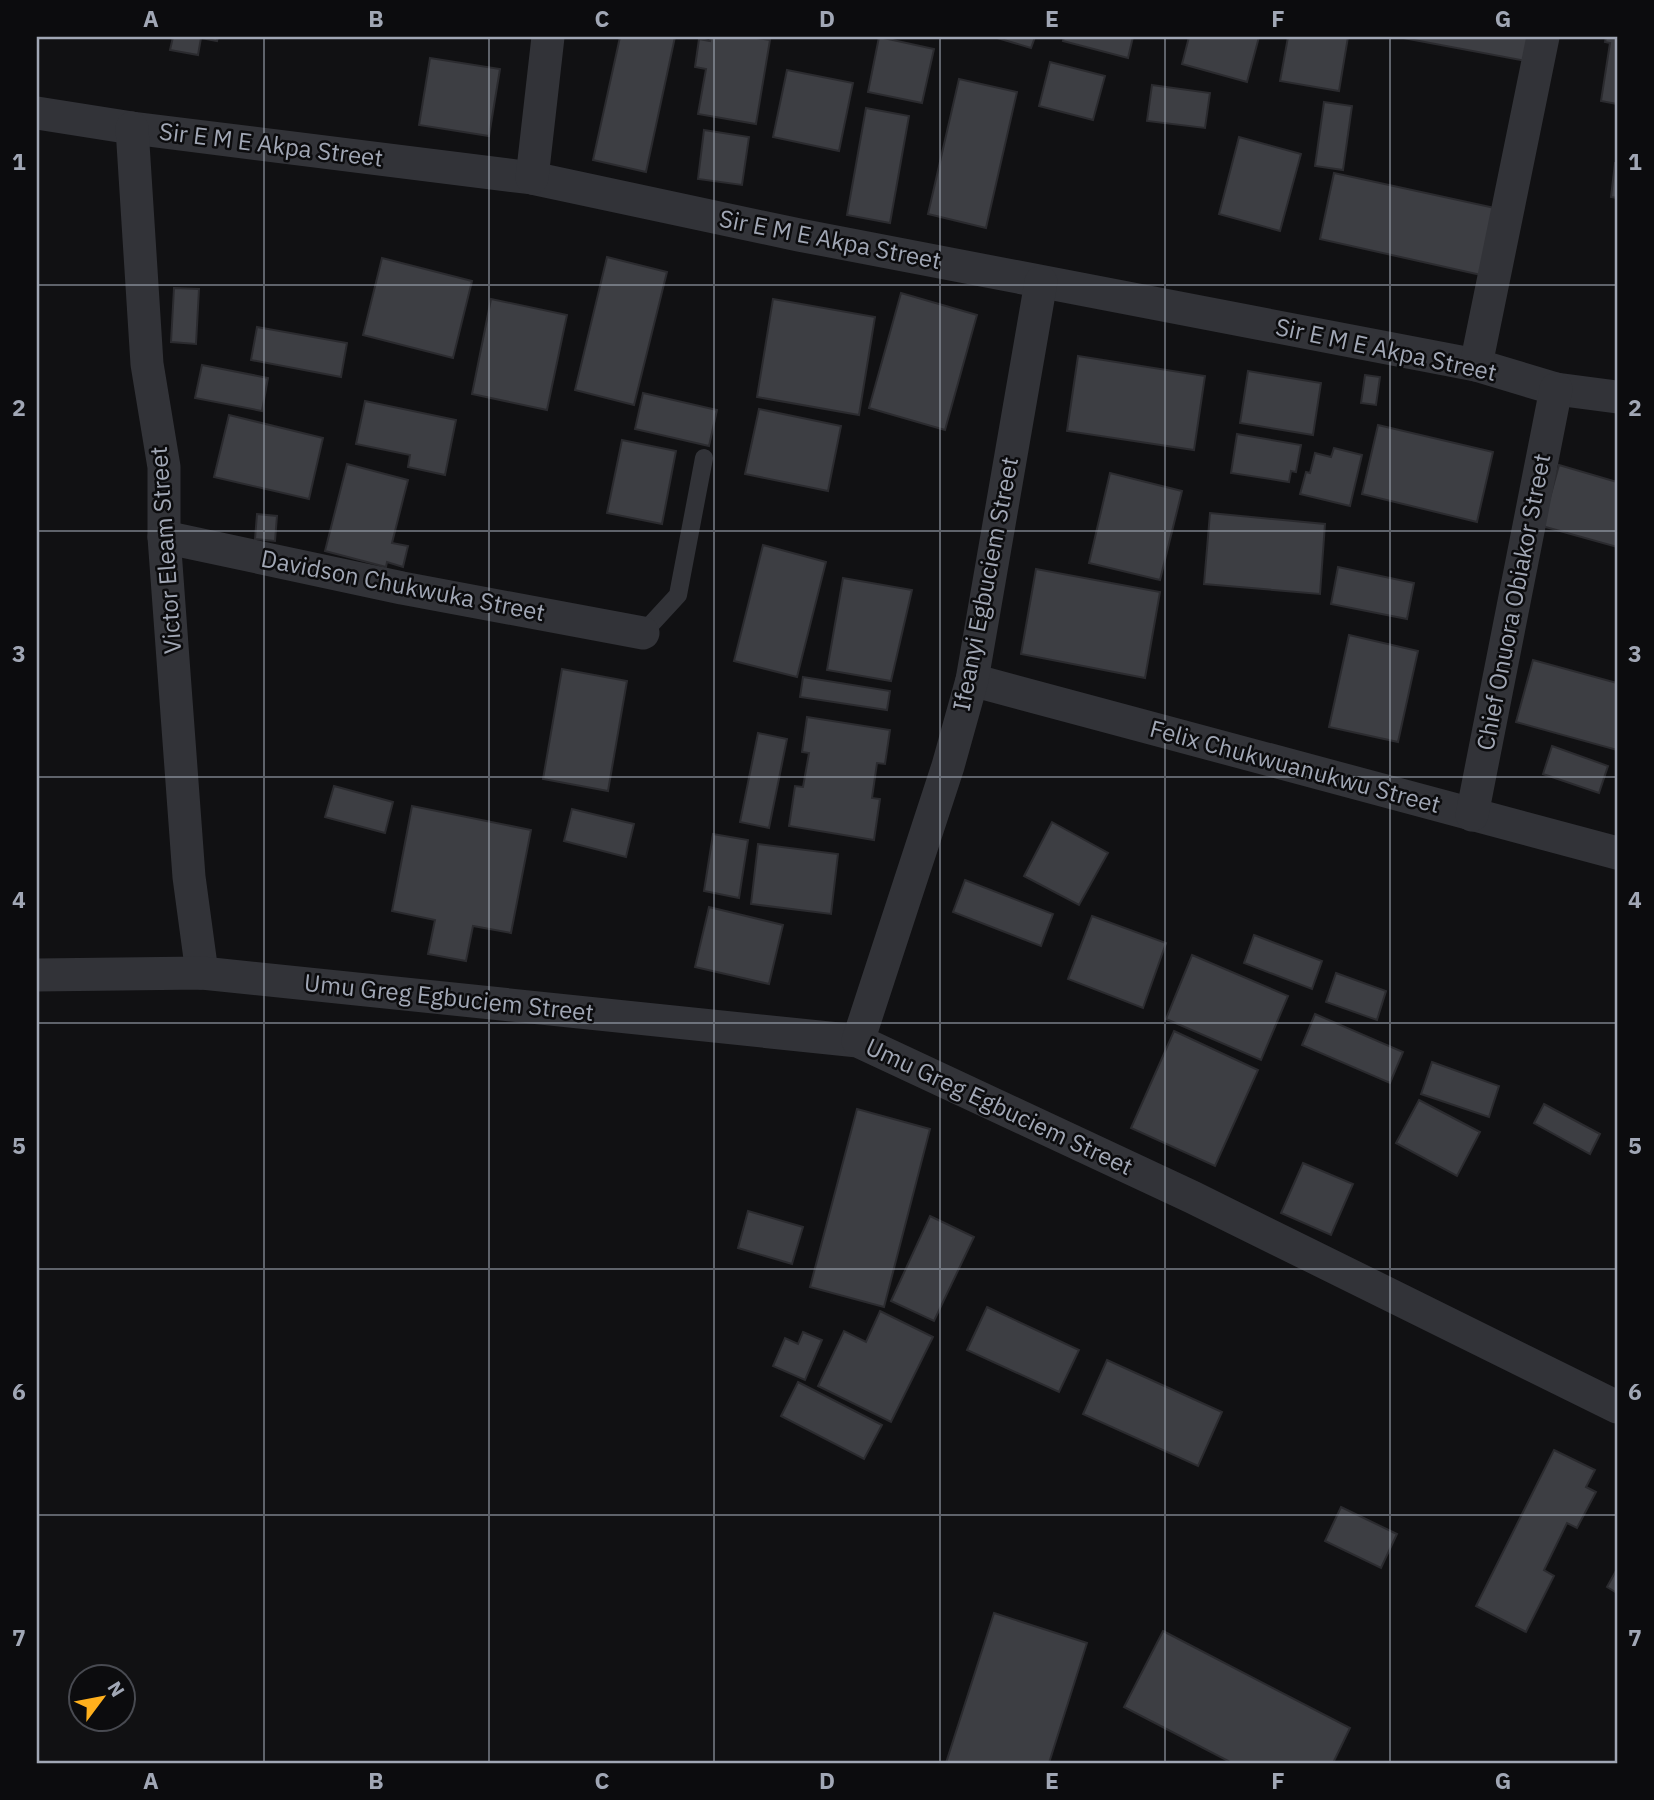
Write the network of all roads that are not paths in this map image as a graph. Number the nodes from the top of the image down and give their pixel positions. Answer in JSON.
{"nodes":[{"id":1,"x":548,"y":37,"type":"edge"},
{"id":2,"x":1543,"y":37,"type":"edge"},
{"id":3,"x":37,"y":113,"type":"edge"},
{"id":4,"x":132,"y":128,"type":"junction"},
{"id":5,"x":532,"y":178,"type":"junction"},
{"id":6,"x":1041,"y":282,"type":"junction"},
{"id":7,"x":1476,"y":365,"type":"junction"},
{"id":8,"x":1556,"y":389,"type":"junction"},
{"id":9,"x":1617,"y":397,"type":"edge"},
{"id":10,"x":704,"y":458,"type":"dead end"},
{"id":11,"x":164,"y":537,"type":"junction"},
{"id":12,"x":643,"y":633,"type":"joint"},
{"id":13,"x":972,"y":680,"type":"junction"},
{"id":14,"x":1472,"y":815,"type":"junction"},
{"id":15,"x":1617,"y":853,"type":"edge"},
{"id":16,"x":202,"y":973,"type":"junction"},
{"id":17,"x":37,"y":975,"type":"edge"},
{"id":18,"x":858,"y":1041,"type":"junction"},
{"id":19,"x":1617,"y":1407,"type":"edge"}],
"edges":[{"from":1,"to":5,"type":"street"},
{"from":2,"to":7,"type":"street"},
{"from":3,"to":4,"type":"street","name":"Sir E M E Akpa Street"},
{"from":4,"to":5,"type":"street","name":"Sir E M E Akpa Street"},
{"from":4,"to":11,"type":"street","name":"Victor Eleam Street"},
{"from":5,"to":6,"type":"street","name":"Sir E M E Akpa Street"},
{"from":6,"to":7,"type":"street","name":"Sir E M E Akpa Street"},
{"from":6,"to":13,"type":"street","name":"Ifeanyi Egbuciem Street"},
{"from":7,"to":8,"type":"street","name":"Sir E M E Akpa Street"},
{"from":8,"to":9,"type":"street","name":"Sir E M E Akpa Street"},
{"from":8,"to":14,"type":"street","name":"Chief Onuora Obiakor Street"},
{"from":10,"to":12,"type":"lane"},
{"from":11,"to":12,"type":"street","name":"Davidson Chukwuka Street"},
{"from":11,"to":16,"type":"street","name":"Victor Eleam Street"},
{"from":13,"to":14,"type":"street","name":"Felix Chukwuanukwu Street"},
{"from":13,"to":18,"type":"street","name":"Ifeanyi Egbuciem Street"},
{"from":14,"to":15,"type":"street","name":"Felix Chukwuanukwu Street"},
{"from":16,"to":17,"type":"street","name":"Umu Greg Egbuciem Street"},
{"from":16,"to":18,"type":"street","name":"Umu Greg Egbuciem Street"},
{"from":18,"to":19,"type":"street","name":"Umu Greg Egbuciem Street"}]}
